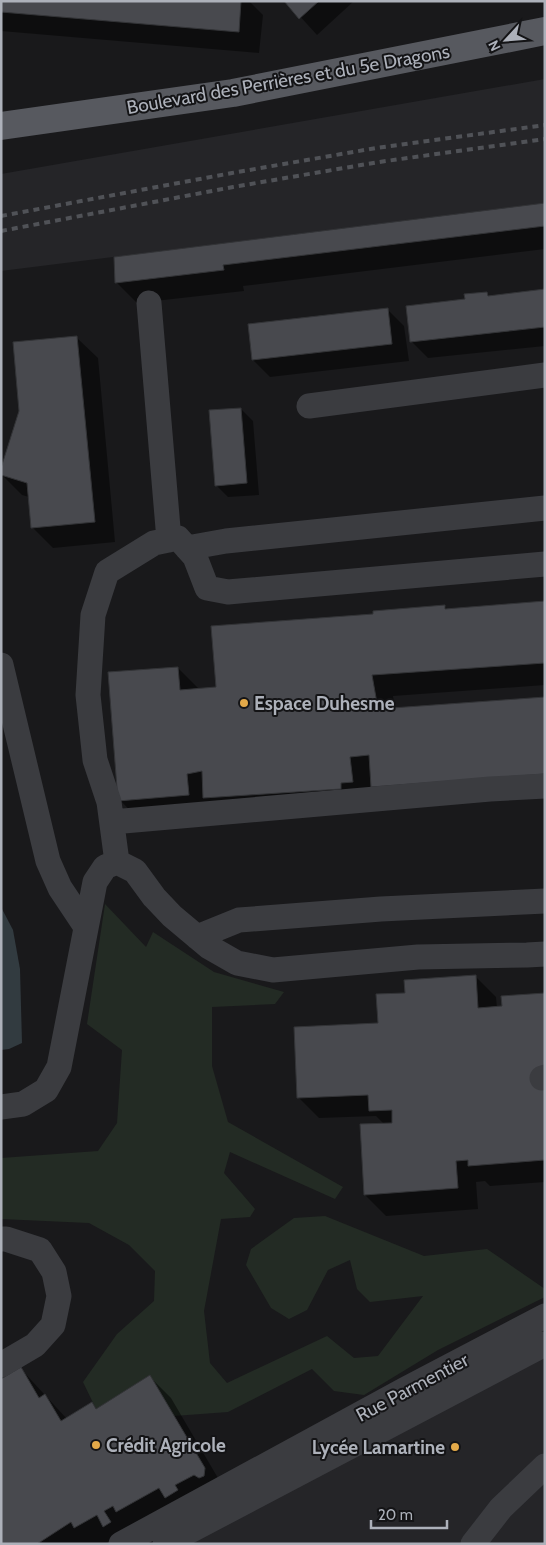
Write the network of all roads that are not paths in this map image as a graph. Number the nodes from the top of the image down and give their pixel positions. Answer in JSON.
{"nodes":[{"id":1,"x":545,"y":31,"type":"edge"},
{"id":2,"x":1,"y":126,"type":"edge"},
{"id":3,"x":149,"y":303,"type":"dead end"},
{"id":4,"x":545,"y":375,"type":"edge"},
{"id":5,"x":308,"y":406,"type":"dead end"},
{"id":6,"x":545,"y":508,"type":"edge"},
{"id":7,"x":178,"y":544,"type":"junction"},
{"id":8,"x":545,"y":564,"type":"edge"},
{"id":9,"x":1,"y":665,"type":"edge"},
{"id":10,"x":545,"y":786,"type":"edge"},
{"id":11,"x":112,"y":822,"type":"junction"},
{"id":12,"x":117,"y":862,"type":"junction"},
{"id":13,"x":545,"y":901,"type":"edge"},
{"id":14,"x":86,"y":927,"type":"junction"},
{"id":15,"x":197,"y":937,"type":"junction"},
{"id":16,"x":545,"y":954,"type":"edge"},
{"id":17,"x":1,"y":1107,"type":"edge"},
{"id":18,"x":1,"y":1239,"type":"edge"},
{"id":19,"x":545,"y":1316,"type":"edge"},
{"id":20,"x":545,"y":1344,"type":"edge"},
{"id":21,"x":1,"y":1365,"type":"edge"},
{"id":22,"x":545,"y":1466,"type":"edge"},
{"id":23,"x":121,"y":1544,"type":"edge"},
{"id":24,"x":164,"y":1544,"type":"edge"},
{"id":25,"x":474,"y":1544,"type":"edge"}],
"edges":[{"from":1,"to":2,"type":"main road","name":"Boulevard des Perrières et du 5e Dragons"},
{"from":3,"to":7,"type":"street"},
{"from":4,"to":5,"type":"street"},
{"from":6,"to":7,"type":"street"},
{"from":7,"to":8,"type":"street"},
{"from":7,"to":11,"type":"street"},
{"from":9,"to":14,"type":"street"},
{"from":10,"to":11,"type":"street"},
{"from":11,"to":12,"type":"street"},
{"from":12,"to":14,"type":"street"},
{"from":12,"to":15,"type":"street"},
{"from":13,"to":15,"type":"street"},
{"from":14,"to":17,"type":"street"},
{"from":15,"to":16,"type":"street"},
{"from":18,"to":21,"type":"street"},
{"from":19,"to":23,"type":"street","name":"Rue Parmentier"},
{"from":20,"to":24,"type":"street","name":"Rue Parmentier"},
{"from":22,"to":25,"type":"street"}]}
